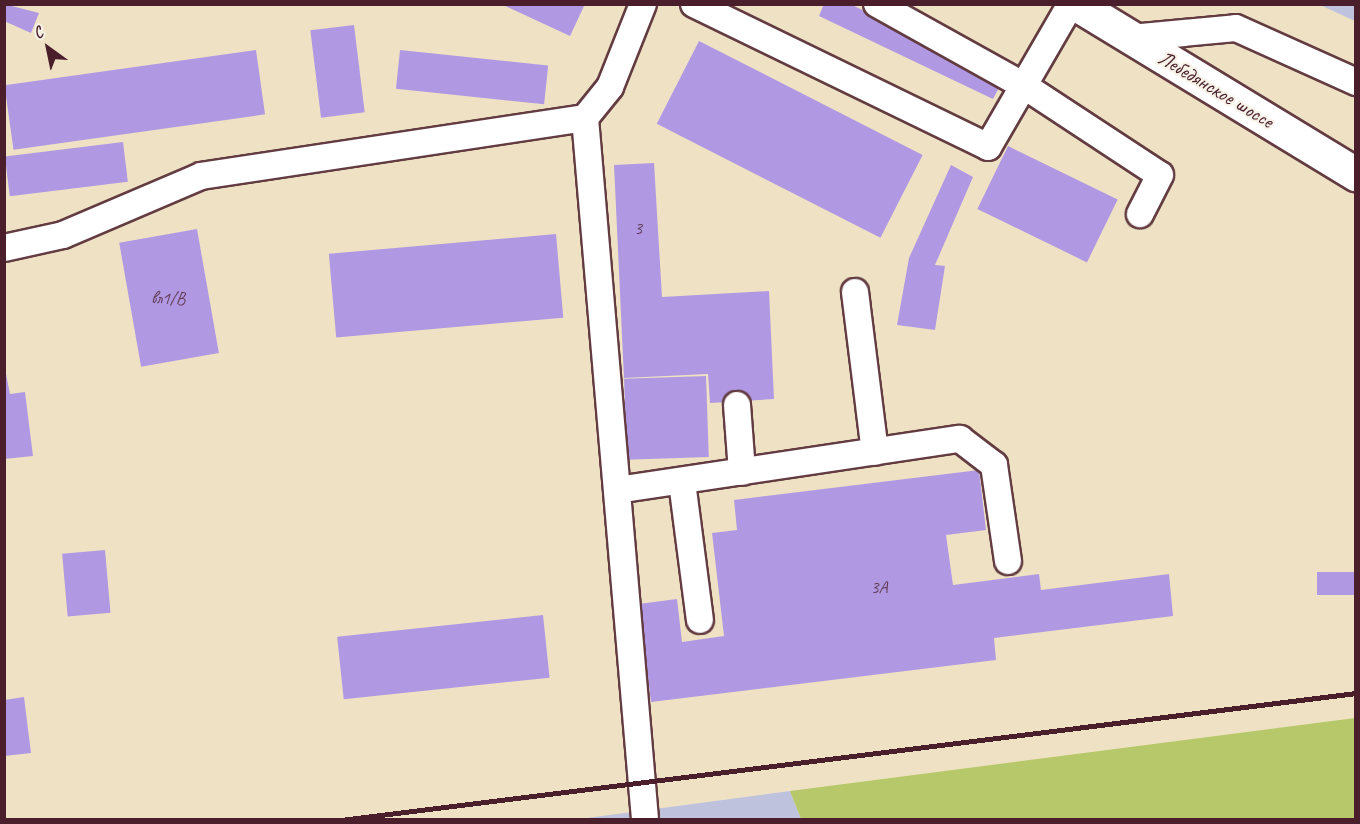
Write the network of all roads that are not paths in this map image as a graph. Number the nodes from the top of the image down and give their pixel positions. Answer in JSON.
{"nodes":[{"id":1,"x":643,"y":4,"type":"edge"},
{"id":2,"x":694,"y":4,"type":"edge"},
{"id":3,"x":877,"y":4,"type":"edge"},
{"id":4,"x":1071,"y":4,"type":"edge"},
{"id":5,"x":1076,"y":4,"type":"edge"},
{"id":6,"x":1131,"y":38,"type":"junction"},
{"id":7,"x":1356,"y":82,"type":"edge"},
{"id":8,"x":1026,"y":87,"type":"junction"},
{"id":9,"x":585,"y":118,"type":"junction"},
{"id":10,"x":1356,"y":174,"type":"edge"},
{"id":11,"x":1140,"y":214,"type":"dead end"},
{"id":12,"x":4,"y":248,"type":"edge"},
{"id":13,"x":855,"y":292,"type":"dead end"},
{"id":14,"x":737,"y":405,"type":"dead end"},
{"id":15,"x":875,"y":452,"type":"junction"},
{"id":16,"x":742,"y":472,"type":"junction"},
{"id":17,"x":682,"y":482,"type":"junction"},
{"id":18,"x":616,"y":490,"type":"junction"},
{"id":19,"x":1008,"y":561,"type":"dead end"},
{"id":20,"x":699,"y":620,"type":"dead end"},
{"id":21,"x":645,"y":819,"type":"edge"}],
"edges":[{"from":1,"to":9,"type":"street"},
{"from":2,"to":8,"type":"street"},
{"from":3,"to":8,"type":"street"},
{"from":4,"to":8,"type":"street"},
{"from":5,"to":6,"type":"main road","name":"Лебедянское шоссе"},
{"from":6,"to":7,"type":"street"},
{"from":6,"to":10,"type":"main road","name":"Лебедянское шоссе"},
{"from":8,"to":11,"type":"street"},
{"from":9,"to":12,"type":"street"},
{"from":9,"to":18,"type":"street"},
{"from":13,"to":15,"type":"street"},
{"from":14,"to":16,"type":"street"},
{"from":15,"to":16,"type":"street"},
{"from":15,"to":19,"type":"street"},
{"from":16,"to":17,"type":"street"},
{"from":17,"to":18,"type":"street"},
{"from":17,"to":20,"type":"street"},
{"from":18,"to":21,"type":"street"}]}
